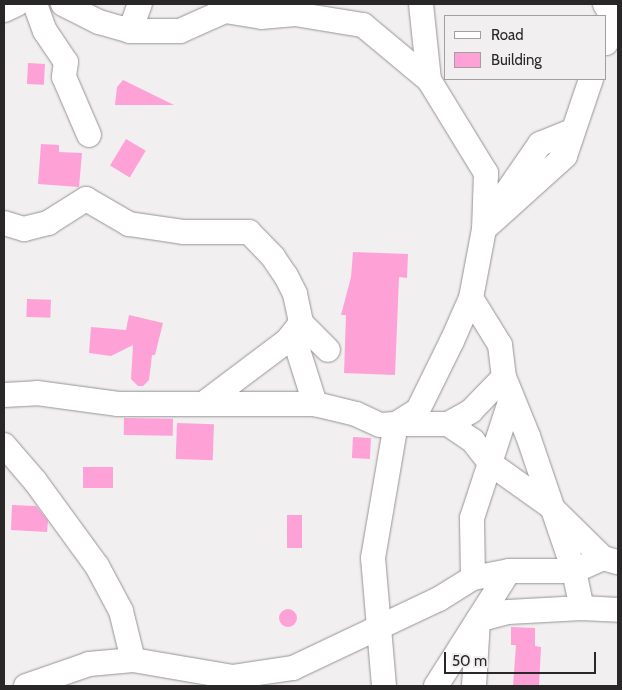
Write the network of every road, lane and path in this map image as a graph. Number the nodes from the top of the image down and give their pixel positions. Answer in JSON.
{"nodes":[{"id":1,"x":17,"y":4,"type":"edge"},
{"id":2,"x":35,"y":4,"type":"edge"},
{"id":3,"x":63,"y":4,"type":"edge"},
{"id":4,"x":140,"y":4,"type":"edge"},
{"id":5,"x":421,"y":4,"type":"edge"},
{"id":6,"x":605,"y":4,"type":"edge"},
{"id":7,"x":300,"y":9,"type":"edge"},
{"id":8,"x":4,"y":10,"type":"edge"},
{"id":9,"x":130,"y":31,"type":"junction"},
{"id":10,"x":614,"y":31,"type":"edge"},
{"id":11,"x":429,"y":80,"type":"junction"},
{"id":12,"x":591,"y":80,"type":"edge"},
{"id":13,"x":89,"y":135,"type":"dead end"},
{"id":14,"x":4,"y":223,"type":"edge"},
{"id":15,"x":484,"y":229,"type":"junction"},
{"id":16,"x":471,"y":298,"type":"junction"},
{"id":17,"x":300,"y":323,"type":"junction"},
{"id":18,"x":328,"y":350,"type":"dead end"},
{"id":19,"x":507,"y":388,"type":"junction"},
{"id":20,"x":4,"y":395,"type":"edge"},
{"id":21,"x":204,"y":404,"type":"junction"},
{"id":22,"x":315,"y":404,"type":"junction"},
{"id":23,"x":396,"y":424,"type":"junction"},
{"id":24,"x":448,"y":424,"type":"junction"},
{"id":25,"x":4,"y":444,"type":"edge"},
{"id":26,"x":491,"y":464,"type":"junction"},
{"id":27,"x":550,"y":506,"type":"junction"},
{"id":28,"x":611,"y":560,"type":"edge"},
{"id":29,"x":509,"y":571,"type":"junction"},
{"id":30,"x":574,"y":571,"type":"junction"},
{"id":31,"x":473,"y":578,"type":"junction"},
{"id":32,"x":582,"y":608,"type":"junction"},
{"id":33,"x":618,"y":610,"type":"edge"},
{"id":34,"x":478,"y":620,"type":"junction"},
{"id":35,"x":379,"y":626,"type":"junction"},
{"id":36,"x":133,"y":660,"type":"junction"},
{"id":37,"x":232,"y":677,"type":"junction"},
{"id":38,"x":26,"y":686,"type":"edge"},
{"id":39,"x":254,"y":686,"type":"edge"},
{"id":40,"x":384,"y":686,"type":"edge"},
{"id":41,"x":436,"y":686,"type":"edge"},
{"id":42,"x":474,"y":686,"type":"edge"}],
"edges":[{"from":1,"to":8,"type":"street"},
{"from":2,"to":13,"type":"street"},
{"from":3,"to":9,"type":"street"},
{"from":4,"to":9,"type":"street"},
{"from":5,"to":11,"type":"street"},
{"from":6,"to":10,"type":"street"},
{"from":7,"to":9,"type":"street"},
{"from":7,"to":11,"type":"street"},
{"from":11,"to":15,"type":"street"},
{"from":12,"to":15,"type":"street"},
{"from":14,"to":17,"type":"street"},
{"from":15,"to":16,"type":"street"},
{"from":16,"to":19,"type":"street"},
{"from":16,"to":23,"type":"street"},
{"from":17,"to":18,"type":"street"},
{"from":17,"to":21,"type":"street"},
{"from":17,"to":22,"type":"street"},
{"from":19,"to":24,"type":"street"},
{"from":19,"to":26,"type":"street"},
{"from":19,"to":27,"type":"street"},
{"from":20,"to":21,"type":"street"},
{"from":21,"to":22,"type":"street"},
{"from":22,"to":23,"type":"street"},
{"from":23,"to":24,"type":"street"},
{"from":23,"to":35,"type":"street"},
{"from":24,"to":26,"type":"street"},
{"from":25,"to":36,"type":"street"},
{"from":26,"to":27,"type":"street"},
{"from":26,"to":31,"type":"street"},
{"from":27,"to":28,"type":"street"},
{"from":27,"to":30,"type":"street"},
{"from":28,"to":30,"type":"street"},
{"from":29,"to":30,"type":"street"},
{"from":29,"to":31,"type":"street"},
{"from":29,"to":34,"type":"street"},
{"from":30,"to":32,"type":"street"},
{"from":31,"to":35,"type":"street"},
{"from":32,"to":33,"type":"street"},
{"from":32,"to":34,"type":"street"},
{"from":34,"to":41,"type":"street"},
{"from":34,"to":42,"type":"street"},
{"from":35,"to":37,"type":"street"},
{"from":35,"to":40,"type":"street"},
{"from":36,"to":37,"type":"street"},
{"from":36,"to":38,"type":"street"},
{"from":37,"to":39,"type":"street"}]}
